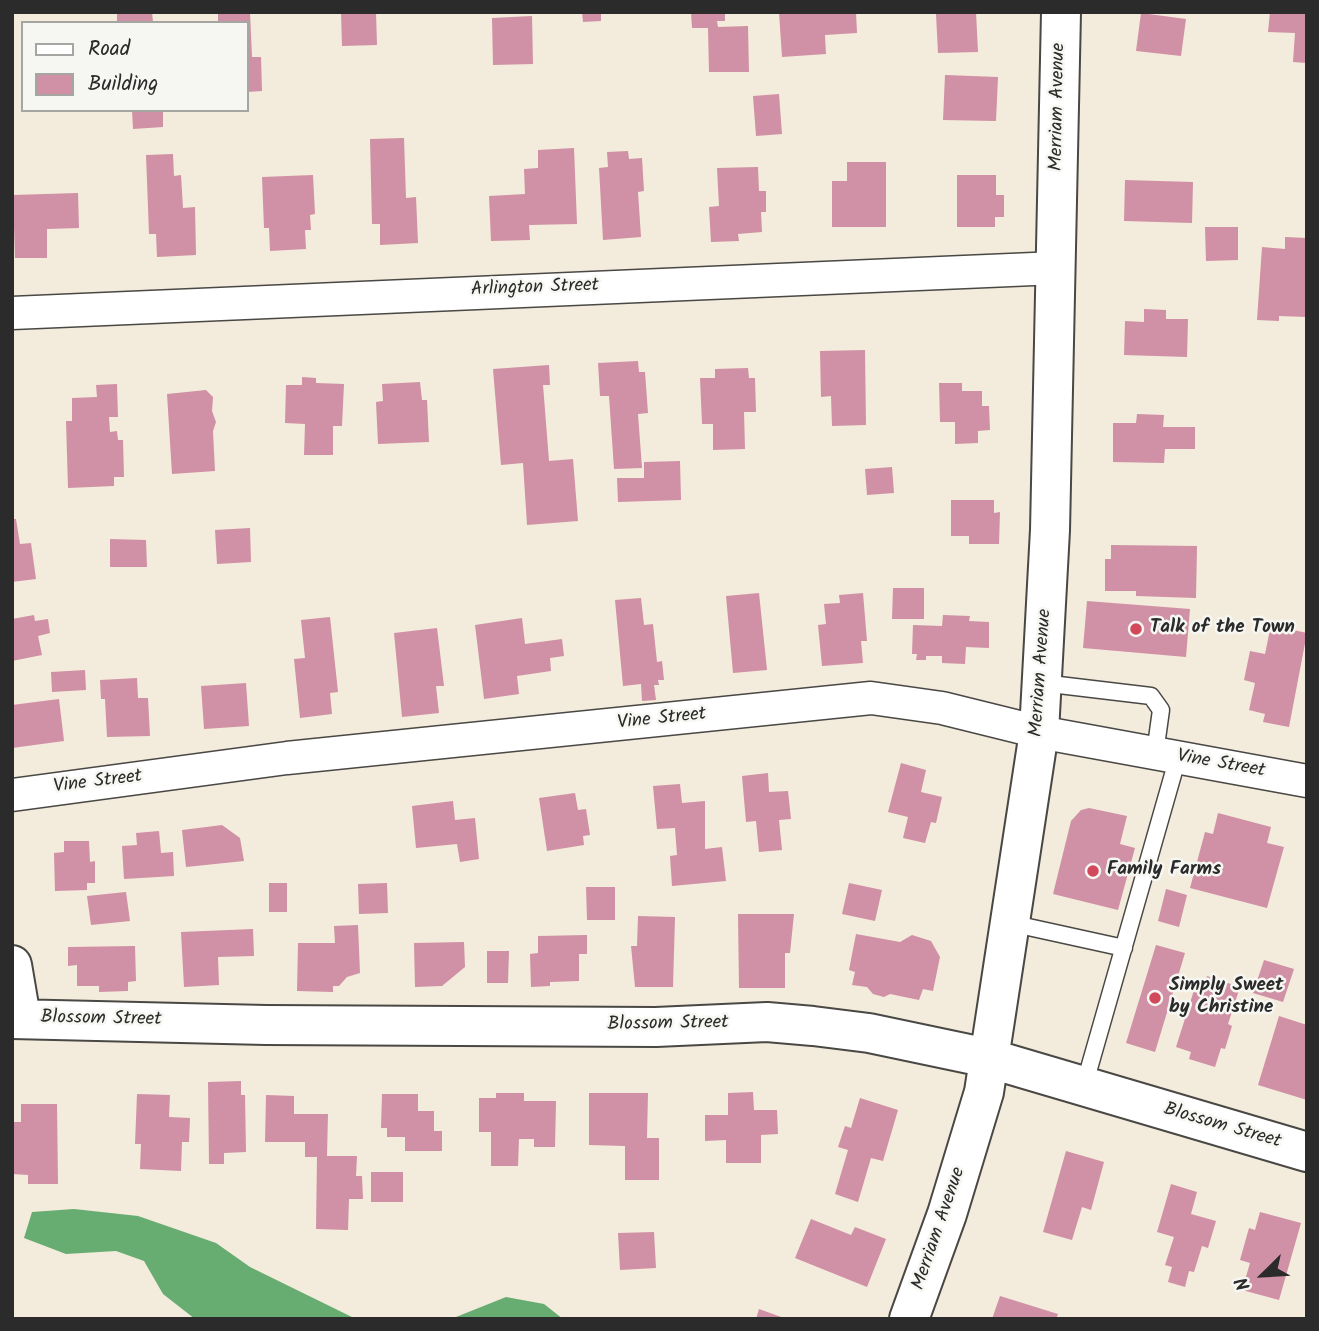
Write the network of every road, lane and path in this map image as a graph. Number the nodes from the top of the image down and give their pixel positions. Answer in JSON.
{"nodes":[{"id":1,"x":1061,"y":12,"type":"edge"},
{"id":2,"x":1057,"y":268,"type":"junction"},
{"id":3,"x":12,"y":313,"type":"edge"},
{"id":4,"x":1042,"y":683,"type":"junction"},
{"id":5,"x":1039,"y":732,"type":"junction"},
{"id":6,"x":1166,"y":755,"type":"junction"},
{"id":7,"x":1307,"y":780,"type":"edge"},
{"id":8,"x":12,"y":795,"type":"edge"},
{"id":9,"x":1010,"y":923,"type":"junction"},
{"id":10,"x":1124,"y":948,"type":"junction"},
{"id":11,"x":12,"y":965,"type":"edge"},
{"id":12,"x":17,"y":1019,"type":"edge"},
{"id":13,"x":988,"y":1058,"type":"junction"},
{"id":14,"x":1084,"y":1086,"type":"junction"},
{"id":15,"x":1307,"y":1152,"type":"edge"},
{"id":16,"x":909,"y":1319,"type":"edge"}],
"edges":[{"from":1,"to":2,"type":"street","name":"Merriam Avenue"},
{"from":2,"to":3,"type":"street","name":"Arlington Street"},
{"from":2,"to":4,"type":"street","name":"Merriam Avenue"},
{"from":4,"to":5,"type":"street","name":"Merriam Avenue"},
{"from":4,"to":6,"type":"lane"},
{"from":5,"to":6,"type":"street","name":"Vine Street"},
{"from":5,"to":8,"type":"street","name":"Vine Street"},
{"from":5,"to":9,"type":"street","name":"Merriam Avenue"},
{"from":6,"to":7,"type":"street","name":"Vine Street"},
{"from":6,"to":10,"type":"lane"},
{"from":9,"to":10,"type":"lane"},
{"from":9,"to":13,"type":"street","name":"Merriam Avenue"},
{"from":10,"to":14,"type":"lane"},
{"from":11,"to":12,"type":"street"},
{"from":12,"to":13,"type":"street","name":"Blossom Street"},
{"from":13,"to":14,"type":"street","name":"Blossom Street"},
{"from":13,"to":16,"type":"street","name":"Merriam Avenue"},
{"from":14,"to":15,"type":"street","name":"Blossom Street"}]}
